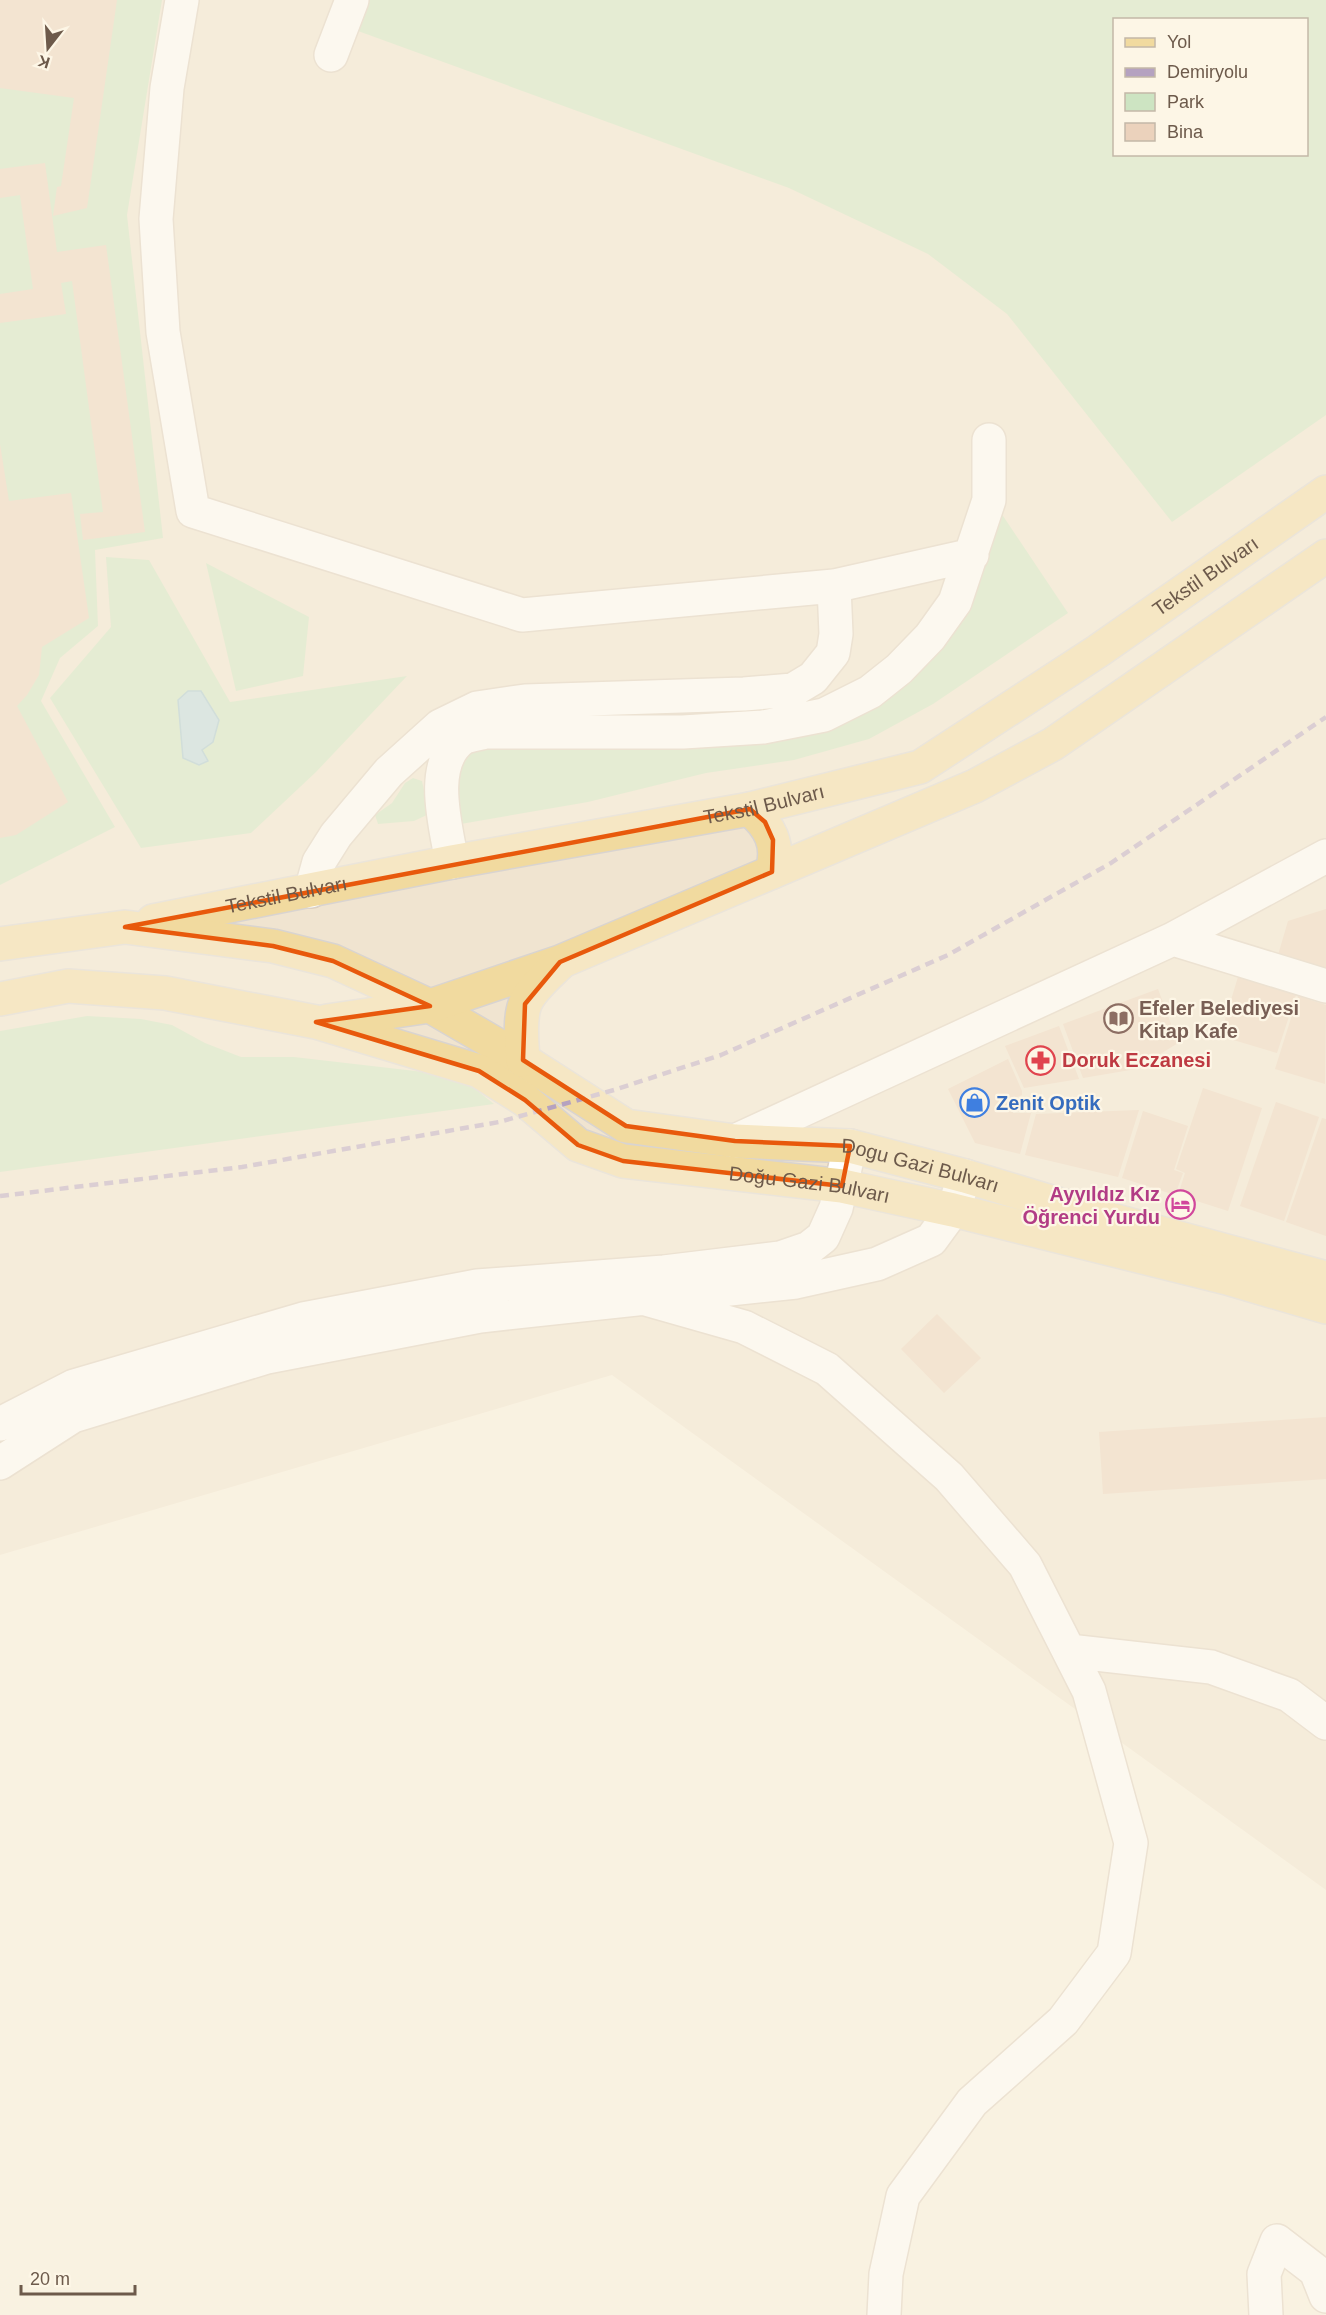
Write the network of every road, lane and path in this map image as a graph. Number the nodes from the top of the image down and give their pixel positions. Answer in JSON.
{"nodes":[{"id":1,"x":182,"y":0,"type":"edge"},
{"id":2,"x":352,"y":0,"type":"edge"},
{"id":3,"x":331,"y":55,"type":"dead end"},
{"id":4,"x":989,"y":440,"type":"dead end"},
{"id":5,"x":1326,"y":492,"type":"edge"},
{"id":6,"x":972,"y":555,"type":"junction"},
{"id":7,"x":1326,"y":556,"type":"edge"},
{"id":8,"x":834,"y":586,"type":"junction"},
{"id":9,"x":750,"y":809,"type":"junction"},
{"id":10,"x":1326,"y":856,"type":"edge"},
{"id":11,"x":452,"y":862,"type":"junction"},
{"id":12,"x":772,"y":872,"type":"junction"},
{"id":13,"x":311,"y":891,"type":"junction"},
{"id":14,"x":124,"y":927,"type":"junction"},
{"id":15,"x":1173,"y":939,"type":"junction"},
{"id":16,"x":0,"y":944,"type":"edge"},
{"id":17,"x":560,"y":962,"type":"junction"},
{"id":18,"x":1326,"y":986,"type":"edge"},
{"id":19,"x":0,"y":999,"type":"edge"},
{"id":20,"x":430,"y":1006,"type":"junction"},
{"id":21,"x":316,"y":1022,"type":"junction"},
{"id":22,"x":523,"y":1060,"type":"junction"},
{"id":23,"x":735,"y":1141,"type":"junction"},
{"id":24,"x":850,"y":1146,"type":"junction"},
{"id":25,"x":965,"y":1176,"type":"junction"},
{"id":26,"x":842,"y":1186,"type":"junction"},
{"id":27,"x":953,"y":1210,"type":"junction"},
{"id":28,"x":1326,"y":1278,"type":"edge"},
{"id":29,"x":642,"y":1298,"type":"junction"},
{"id":30,"x":1326,"y":1307,"type":"edge"},
{"id":31,"x":0,"y":1424,"type":"edge"},
{"id":32,"x":0,"y":1463,"type":"edge"},
{"id":33,"x":1069,"y":1651,"type":"junction"},
{"id":34,"x":1326,"y":1723,"type":"edge"},
{"id":35,"x":1326,"y":2296,"type":"edge"},
{"id":36,"x":884,"y":2315,"type":"edge"},
{"id":37,"x":1266,"y":2315,"type":"edge"}],
"edges":[{"from":1,"to":8,"type":"street"},
{"from":2,"to":3,"type":"street"},
{"from":4,"to":6,"type":"street"},
{"from":5,"to":9,"type":"main road","name":"Tekstil Bulvarı"},
{"from":6,"to":8,"type":"street"},
{"from":6,"to":11,"type":"street"},
{"from":7,"to":12,"type":"main road"},
{"from":8,"to":13,"type":"street"},
{"from":9,"to":11,"type":"main road","name":"Tekstil Bulvarı"},
{"from":9,"to":12,"type":"main road"},
{"from":10,"to":15,"type":"street"},
{"from":11,"to":13,"type":"main road","name":"Tekstil Bulvarı"},
{"from":12,"to":17,"type":"main road"},
{"from":13,"to":14,"type":"main road","name":"Tekstil Bulvarı"},
{"from":14,"to":16,"type":"main road"},
{"from":14,"to":20,"type":"main road","name":"Dogu Gazi Bulvarı"},
{"from":15,"to":18,"type":"street"},
{"from":15,"to":23,"type":"street"},
{"from":17,"to":20,"type":"main road"},
{"from":17,"to":22,"type":"main road"},
{"from":19,"to":21,"type":"main road"},
{"from":20,"to":21,"type":"main road"},
{"from":20,"to":22,"type":"main road","name":"Dogu Gazi Bulvarı"},
{"from":21,"to":26,"type":"main road","name":"Doğu Gazi Bulvarı"},
{"from":22,"to":23,"type":"main road","name":"Dogu Gazi Bulvarı"},
{"from":23,"to":24,"type":"main road","name":"Dogu Gazi Bulvarı"},
{"from":24,"to":25,"type":"main road","name":"Dogu Gazi Bulvarı"},
{"from":24,"to":26,"type":"street"},
{"from":25,"to":27,"type":"street"},
{"from":25,"to":28,"type":"main road","name":"Dogu Gazi Bulvarı"},
{"from":26,"to":27,"type":"main road","name":"Doğu Gazi Bulvarı"},
{"from":26,"to":31,"type":"street"},
{"from":27,"to":29,"type":"street"},
{"from":27,"to":30,"type":"main road","name":"Doğu Gazi Bulvarı"},
{"from":29,"to":32,"type":"street"},
{"from":29,"to":33,"type":"street"},
{"from":33,"to":34,"type":"street"},
{"from":33,"to":36,"type":"street"},
{"from":35,"to":37,"type":"street"}]}
